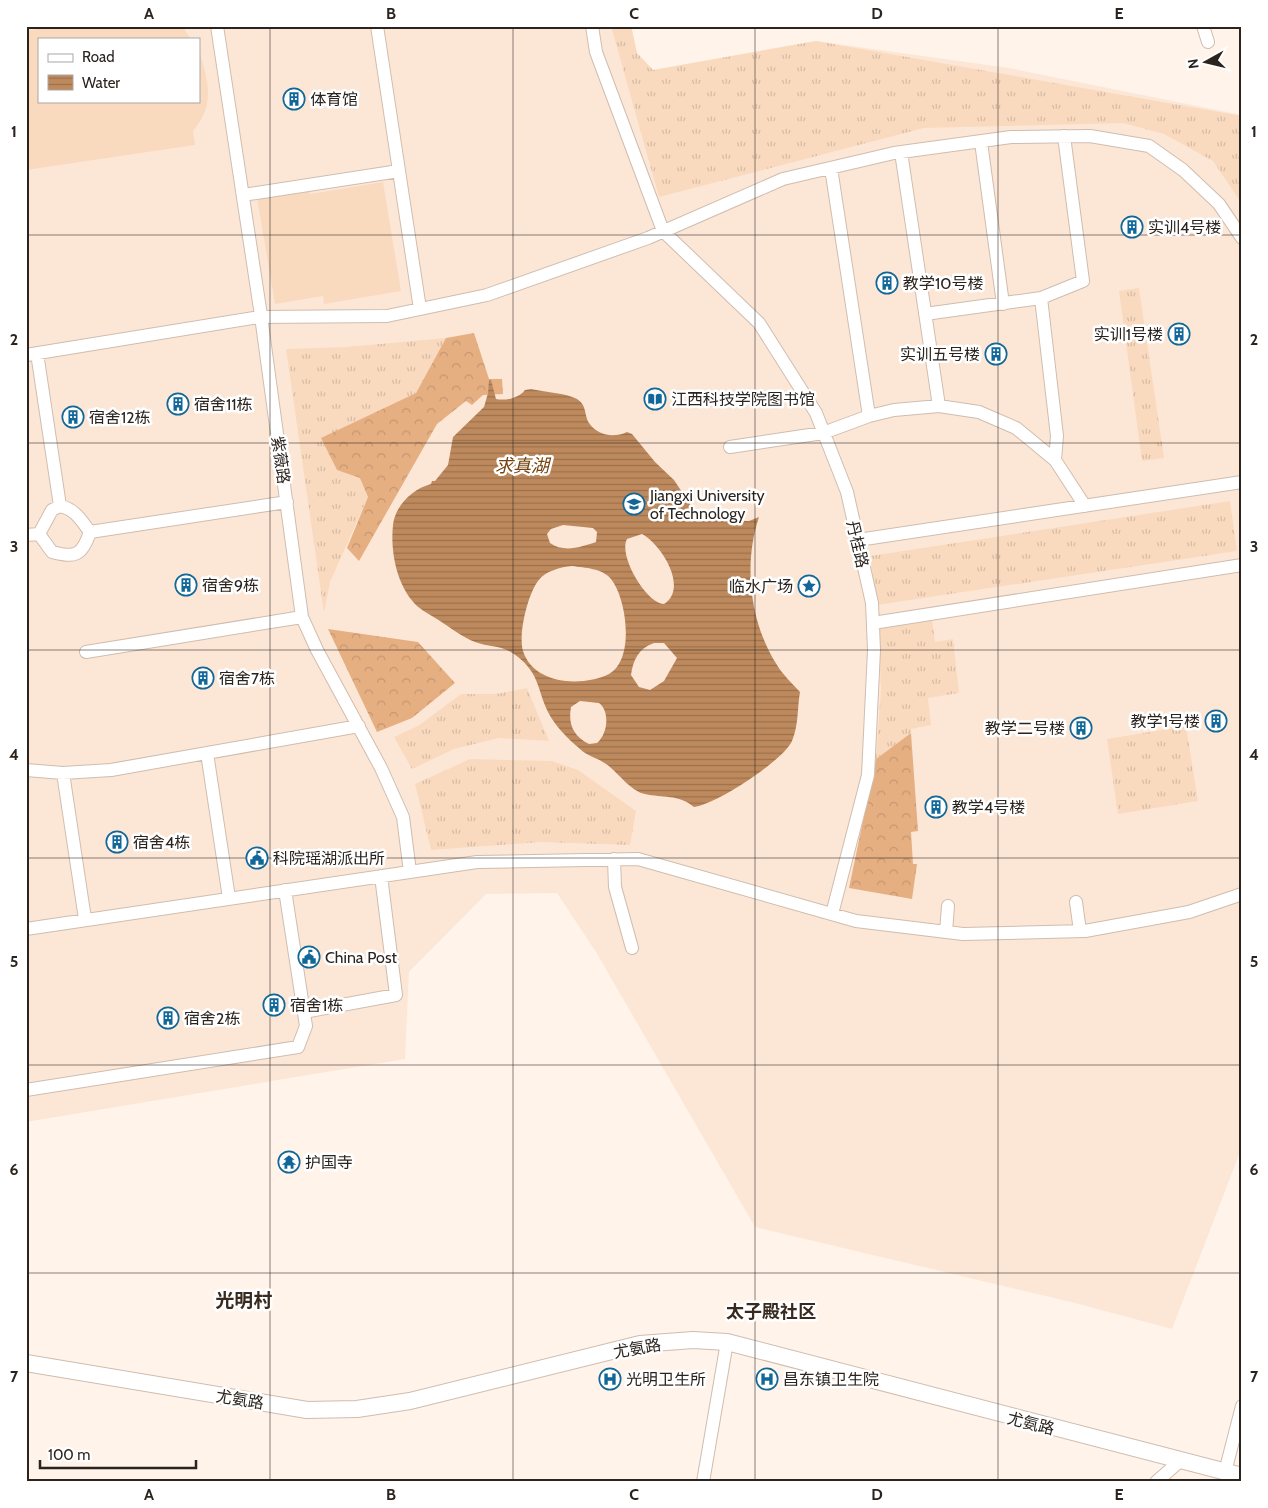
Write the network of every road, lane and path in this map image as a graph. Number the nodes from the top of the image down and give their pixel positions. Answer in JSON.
{"nodes":[{"id":1,"x":218,"y":26,"type":"edge"},
{"id":2,"x":377,"y":26,"type":"edge"},
{"id":3,"x":592,"y":26,"type":"edge"},
{"id":4,"x":1204,"y":26,"type":"edge"},
{"id":5,"x":1208,"y":42,"type":"dead end"},
{"id":6,"x":1064,"y":136,"type":"junction"},
{"id":7,"x":981,"y":142,"type":"junction"},
{"id":8,"x":901,"y":152,"type":"junction"},
{"id":9,"x":831,"y":168,"type":"junction"},
{"id":10,"x":399,"y":171,"type":"junction"},
{"id":11,"x":243,"y":195,"type":"junction"},
{"id":12,"x":663,"y":231,"type":"junction"},
{"id":13,"x":1242,"y":238,"type":"edge"},
{"id":14,"x":1041,"y":298,"type":"junction"},
{"id":15,"x":1003,"y":304,"type":"junction"},
{"id":16,"x":420,"y":309,"type":"junction"},
{"id":17,"x":925,"y":314,"type":"junction"},
{"id":18,"x":262,"y":318,"type":"junction"},
{"id":19,"x":32,"y":354,"type":"edge"},
{"id":20,"x":939,"y":406,"type":"junction"},
{"id":21,"x":869,"y":416,"type":"junction"},
{"id":22,"x":823,"y":433,"type":"junction"},
{"id":23,"x":730,"y":447,"type":"dead end"},
{"id":24,"x":1055,"y":460,"type":"junction"},
{"id":25,"x":1242,"y":482,"type":"edge"},
{"id":26,"x":287,"y":502,"type":"junction"},
{"id":27,"x":60,"y":506,"type":"junction"},
{"id":28,"x":1085,"y":506,"type":"junction"},
{"id":29,"x":90,"y":532,"type":"junction"},
{"id":30,"x":33,"y":534,"type":"edge"},
{"id":31,"x":858,"y":540,"type":"junction"},
{"id":32,"x":1242,"y":566,"type":"edge"},
{"id":33,"x":302,"y":617,"type":"junction"},
{"id":34,"x":873,"y":623,"type":"junction"},
{"id":35,"x":86,"y":652,"type":"dead end"},
{"id":36,"x":359,"y":726,"type":"junction"},
{"id":37,"x":207,"y":753,"type":"junction"},
{"id":38,"x":26,"y":770,"type":"edge"},
{"id":39,"x":63,"y":774,"type":"junction"},
{"id":40,"x":614,"y":859,"type":"junction"},
{"id":41,"x":410,"y":872,"type":"junction"},
{"id":42,"x":381,"y":876,"type":"junction"},
{"id":43,"x":285,"y":890,"type":"junction"},
{"id":44,"x":1242,"y":894,"type":"edge"},
{"id":45,"x":229,"y":898,"type":"junction"},
{"id":46,"x":1076,"y":902,"type":"dead end"},
{"id":47,"x":948,"y":906,"type":"dead end"},
{"id":48,"x":832,"y":914,"type":"junction"},
{"id":49,"x":85,"y":919,"type":"junction"},
{"id":50,"x":26,"y":929,"type":"edge"},
{"id":51,"x":1080,"y":931,"type":"junction"},
{"id":52,"x":946,"y":932,"type":"junction"},
{"id":53,"x":632,"y":948,"type":"dead end"},
{"id":54,"x":304,"y":1012,"type":"junction"},
{"id":55,"x":26,"y":1090,"type":"edge"},
{"id":56,"x":727,"y":1342,"type":"junction"},
{"id":57,"x":26,"y":1363,"type":"edge"},
{"id":58,"x":1242,"y":1406,"type":"edge"},
{"id":59,"x":1180,"y":1461,"type":"junction"},
{"id":60,"x":1225,"y":1472,"type":"junction"},
{"id":61,"x":1242,"y":1476,"type":"edge"},
{"id":62,"x":703,"y":1482,"type":"edge"},
{"id":63,"x":1156,"y":1482,"type":"edge"}],
"edges":[{"from":1,"to":11,"type":"street","name":"紫薇路"},
{"from":2,"to":10,"type":"street"},
{"from":3,"to":12,"type":"street"},
{"from":4,"to":5,"type":"street"},
{"from":6,"to":7,"type":"street"},
{"from":6,"to":13,"type":"street"},
{"from":6,"to":14,"type":"street"},
{"from":7,"to":8,"type":"street"},
{"from":7,"to":15,"type":"street"},
{"from":8,"to":9,"type":"street"},
{"from":8,"to":17,"type":"street"},
{"from":9,"to":12,"type":"street"},
{"from":9,"to":21,"type":"street"},
{"from":10,"to":11,"type":"street"},
{"from":10,"to":16,"type":"street"},
{"from":11,"to":18,"type":"street","name":"紫薇路"},
{"from":12,"to":16,"type":"street"},
{"from":12,"to":22,"type":"street","name":"丹桂路"},
{"from":14,"to":15,"type":"street"},
{"from":14,"to":24,"type":"street"},
{"from":15,"to":17,"type":"street"},
{"from":16,"to":18,"type":"street"},
{"from":17,"to":20,"type":"street"},
{"from":18,"to":19,"type":"street"},
{"from":18,"to":26,"type":"street","name":"紫薇路"},
{"from":19,"to":27,"type":"street"},
{"from":20,"to":21,"type":"street"},
{"from":20,"to":24,"type":"street"},
{"from":21,"to":22,"type":"street"},
{"from":22,"to":23,"type":"street"},
{"from":22,"to":31,"type":"street","name":"丹桂路"},
{"from":24,"to":28,"type":"street"},
{"from":25,"to":28,"type":"street"},
{"from":26,"to":29,"type":"street"},
{"from":26,"to":33,"type":"street","name":"紫薇路"},
{"from":27,"to":29,"type":"street"},
{"from":27,"to":30,"type":"street"},
{"from":28,"to":31,"type":"street"},
{"from":29,"to":30,"type":"street"},
{"from":31,"to":34,"type":"street","name":"丹桂路"},
{"from":32,"to":34,"type":"street"},
{"from":33,"to":35,"type":"street"},
{"from":33,"to":36,"type":"street","name":"紫薇路"},
{"from":34,"to":48,"type":"street","name":"丹桂路"},
{"from":36,"to":37,"type":"street"},
{"from":36,"to":41,"type":"street","name":"紫薇路"},
{"from":37,"to":39,"type":"street"},
{"from":37,"to":45,"type":"street"},
{"from":38,"to":39,"type":"street"},
{"from":39,"to":49,"type":"street"},
{"from":40,"to":41,"type":"street"},
{"from":40,"to":48,"type":"street"},
{"from":40,"to":53,"type":"street"},
{"from":41,"to":42,"type":"street"},
{"from":42,"to":43,"type":"street"},
{"from":42,"to":54,"type":"street"},
{"from":43,"to":45,"type":"street"},
{"from":43,"to":54,"type":"street"},
{"from":44,"to":51,"type":"street"},
{"from":45,"to":49,"type":"street"},
{"from":46,"to":51,"type":"street"},
{"from":47,"to":52,"type":"street"},
{"from":48,"to":52,"type":"street"},
{"from":49,"to":50,"type":"street"},
{"from":51,"to":52,"type":"street"},
{"from":54,"to":55,"type":"street"},
{"from":56,"to":57,"type":"main road","name":"尤氨路"},
{"from":56,"to":59,"type":"main road","name":"尤氨路"},
{"from":56,"to":62,"type":"street"},
{"from":58,"to":60,"type":"street"},
{"from":59,"to":60,"type":"main road","name":"尤氨路"},
{"from":59,"to":63,"type":"street"},
{"from":60,"to":61,"type":"main road","name":"尤氨路"}]}
